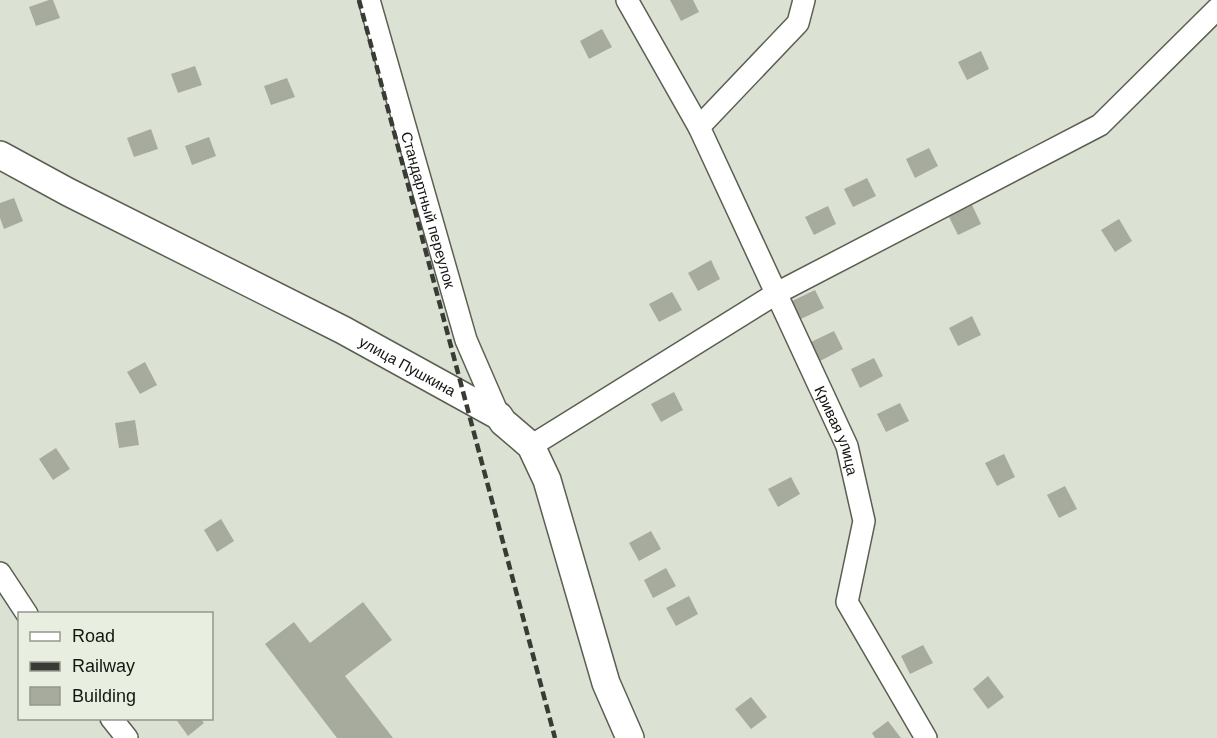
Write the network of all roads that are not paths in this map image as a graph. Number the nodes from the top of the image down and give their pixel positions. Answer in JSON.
{"nodes":[{"id":1,"x":369,"y":0,"type":"edge"},
{"id":2,"x":627,"y":0,"type":"edge"},
{"id":3,"x":804,"y":0,"type":"edge"},
{"id":4,"x":1217,"y":9,"type":"edge"},
{"id":5,"x":699,"y":127,"type":"junction"},
{"id":6,"x":0,"y":155,"type":"edge"},
{"id":7,"x":777,"y":293,"type":"junction"},
{"id":8,"x":499,"y":416,"type":"junction"},
{"id":9,"x":531,"y":446,"type":"junction"},
{"id":10,"x":0,"y":573,"type":"edge"},
{"id":11,"x":26,"y":612,"type":"edge"},
{"id":12,"x":113,"y":720,"type":"edge"},
{"id":13,"x":127,"y":738,"type":"edge"},
{"id":14,"x":630,"y":738,"type":"edge"},
{"id":15,"x":926,"y":738,"type":"edge"}],
"edges":[{"from":1,"to":8,"type":"street","name":"Стандартный переулок"},
{"from":2,"to":5,"type":"street","name":"Кривая улица"},
{"from":3,"to":5,"type":"street"},
{"from":4,"to":7,"type":"street"},
{"from":5,"to":7,"type":"street","name":"Кривая улица"},
{"from":6,"to":8,"type":"main road","name":"улица Пушкина"},
{"from":7,"to":9,"type":"street"},
{"from":7,"to":15,"type":"street","name":"Кривая улица"},
{"from":8,"to":9,"type":"main road","name":"улица Пушкина"},
{"from":9,"to":14,"type":"main road","name":"улица Пушкина"},
{"from":10,"to":11,"type":"street"},
{"from":12,"to":13,"type":"street"}]}
